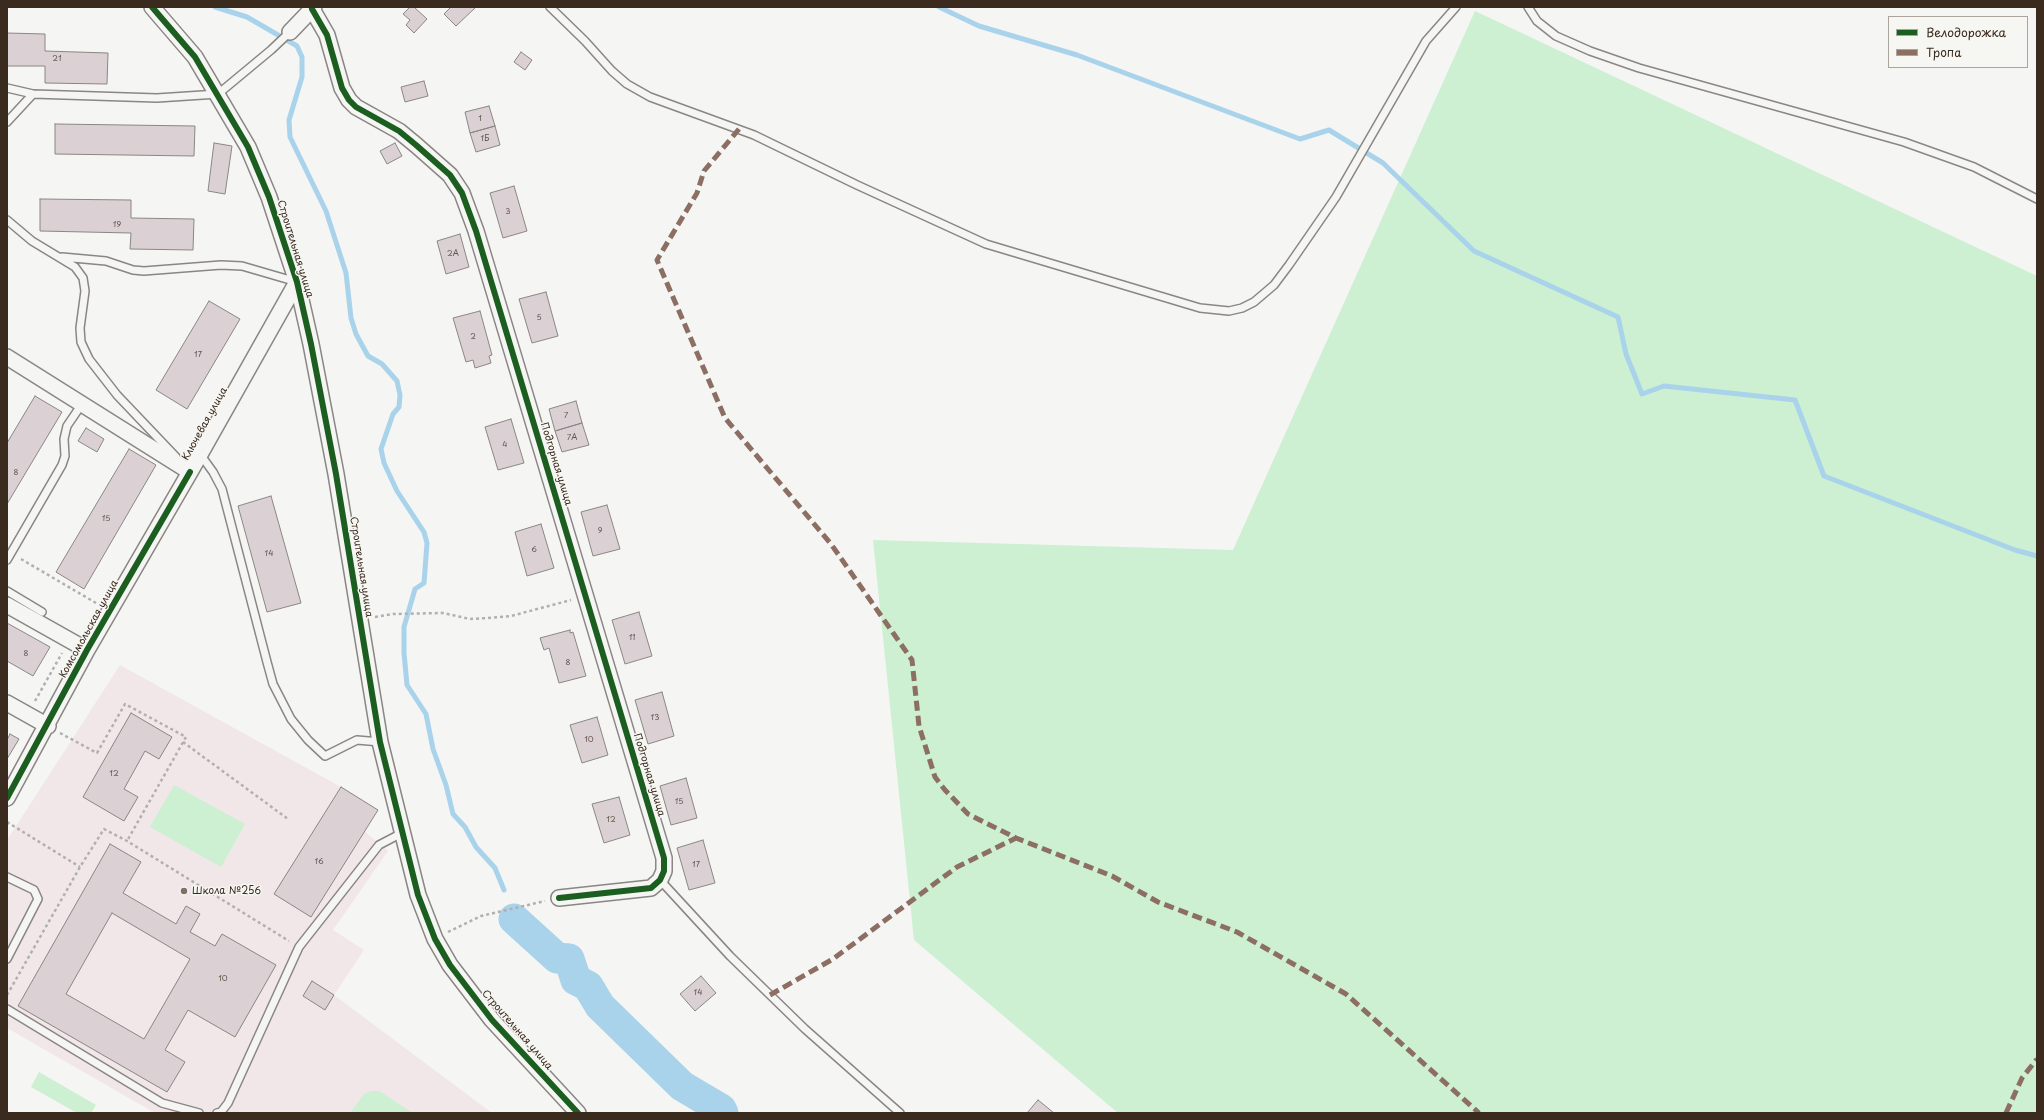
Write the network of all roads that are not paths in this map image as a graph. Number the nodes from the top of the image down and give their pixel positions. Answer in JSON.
{"nodes":[{"id":1,"x":152,"y":7,"type":"edge"},
{"id":2,"x":550,"y":7,"type":"edge"},
{"id":3,"x":1456,"y":7,"type":"edge"},
{"id":4,"x":1528,"y":7,"type":"edge"},
{"id":5,"x":313,"y":8,"type":"edge"},
{"id":6,"x":290,"y":32,"type":"joint"},
{"id":7,"x":7,"y":88,"type":"edge"},
{"id":8,"x":33,"y":94,"type":"junction"},
{"id":9,"x":218,"y":94,"type":"junction"},
{"id":10,"x":7,"y":122,"type":"edge"},
{"id":11,"x":2037,"y":199,"type":"edge"},
{"id":12,"x":7,"y":220,"type":"edge"},
{"id":13,"x":60,"y":257,"type":"junction"},
{"id":14,"x":297,"y":282,"type":"junction"},
{"id":15,"x":7,"y":357,"type":"edge"},
{"id":16,"x":82,"y":404,"type":"junction"},
{"id":17,"x":200,"y":454,"type":"junction"},
{"id":18,"x":190,"y":472,"type":"junction"},
{"id":19,"x":9,"y":557,"type":"edge"},
{"id":20,"x":7,"y":591,"type":"edge"},
{"id":21,"x":7,"y":605,"type":"edge"},
{"id":22,"x":42,"y":612,"type":"dead end"},
{"id":23,"x":88,"y":650,"type":"junction"},
{"id":24,"x":7,"y":703,"type":"edge"},
{"id":25,"x":48,"y":726,"type":"junction"},
{"id":26,"x":380,"y":742,"type":"junction"},
{"id":27,"x":7,"y":798,"type":"edge"},
{"id":28,"x":402,"y":832,"type":"junction"},
{"id":29,"x":7,"y":877,"type":"edge"},
{"id":30,"x":660,"y":880,"type":"junction"},
{"id":31,"x":559,"y":898,"type":"dead end"},
{"id":32,"x":7,"y":959,"type":"edge"},
{"id":33,"x":7,"y":1009,"type":"edge"},
{"id":34,"x":199,"y":1113,"type":"edge"},
{"id":35,"x":217,"y":1113,"type":"edge"},
{"id":36,"x":578,"y":1113,"type":"edge"},
{"id":37,"x":900,"y":1113,"type":"edge"}],
"edges":[{"from":1,"to":9,"type":"street","name":"Строительная улица"},
{"from":2,"to":3,"type":"lane"},
{"from":4,"to":11,"type":"lane"},
{"from":5,"to":6,"type":"street","name":"Подгорная улица"},
{"from":5,"to":30,"type":"street","name":"Подгорная улица"},
{"from":6,"to":9,"type":"lane"},
{"from":7,"to":8,"type":"lane"},
{"from":8,"to":9,"type":"lane"},
{"from":8,"to":10,"type":"lane"},
{"from":9,"to":14,"type":"street","name":"Строительная улица"},
{"from":12,"to":13,"type":"lane"},
{"from":13,"to":14,"type":"lane"},
{"from":13,"to":18,"type":"lane"},
{"from":14,"to":17,"type":"street","name":"Ключевая улица"},
{"from":14,"to":26,"type":"street","name":"Строительная улица"},
{"from":15,"to":16,"type":"street","name":"Ключевая улица"},
{"from":16,"to":18,"type":"street","name":"Ключевая улица"},
{"from":16,"to":19,"type":"lane"},
{"from":17,"to":18,"type":"street","name":"Ключевая улица"},
{"from":17,"to":26,"type":"lane"},
{"from":18,"to":23,"type":"street","name":"Комсомольская улица"},
{"from":20,"to":22,"type":"lane"},
{"from":21,"to":23,"type":"street"},
{"from":23,"to":25,"type":"street","name":"Комсомольская улица"},
{"from":24,"to":25,"type":"street"},
{"from":25,"to":27,"type":"street","name":"Комсомольская улица"},
{"from":26,"to":28,"type":"street","name":"Строительная улица"},
{"from":28,"to":35,"type":"lane"},
{"from":28,"to":36,"type":"street","name":"Строительная улица"},
{"from":29,"to":32,"type":"lane"},
{"from":30,"to":31,"type":"street"},
{"from":30,"to":37,"type":"lane"},
{"from":33,"to":34,"type":"lane"}]}
